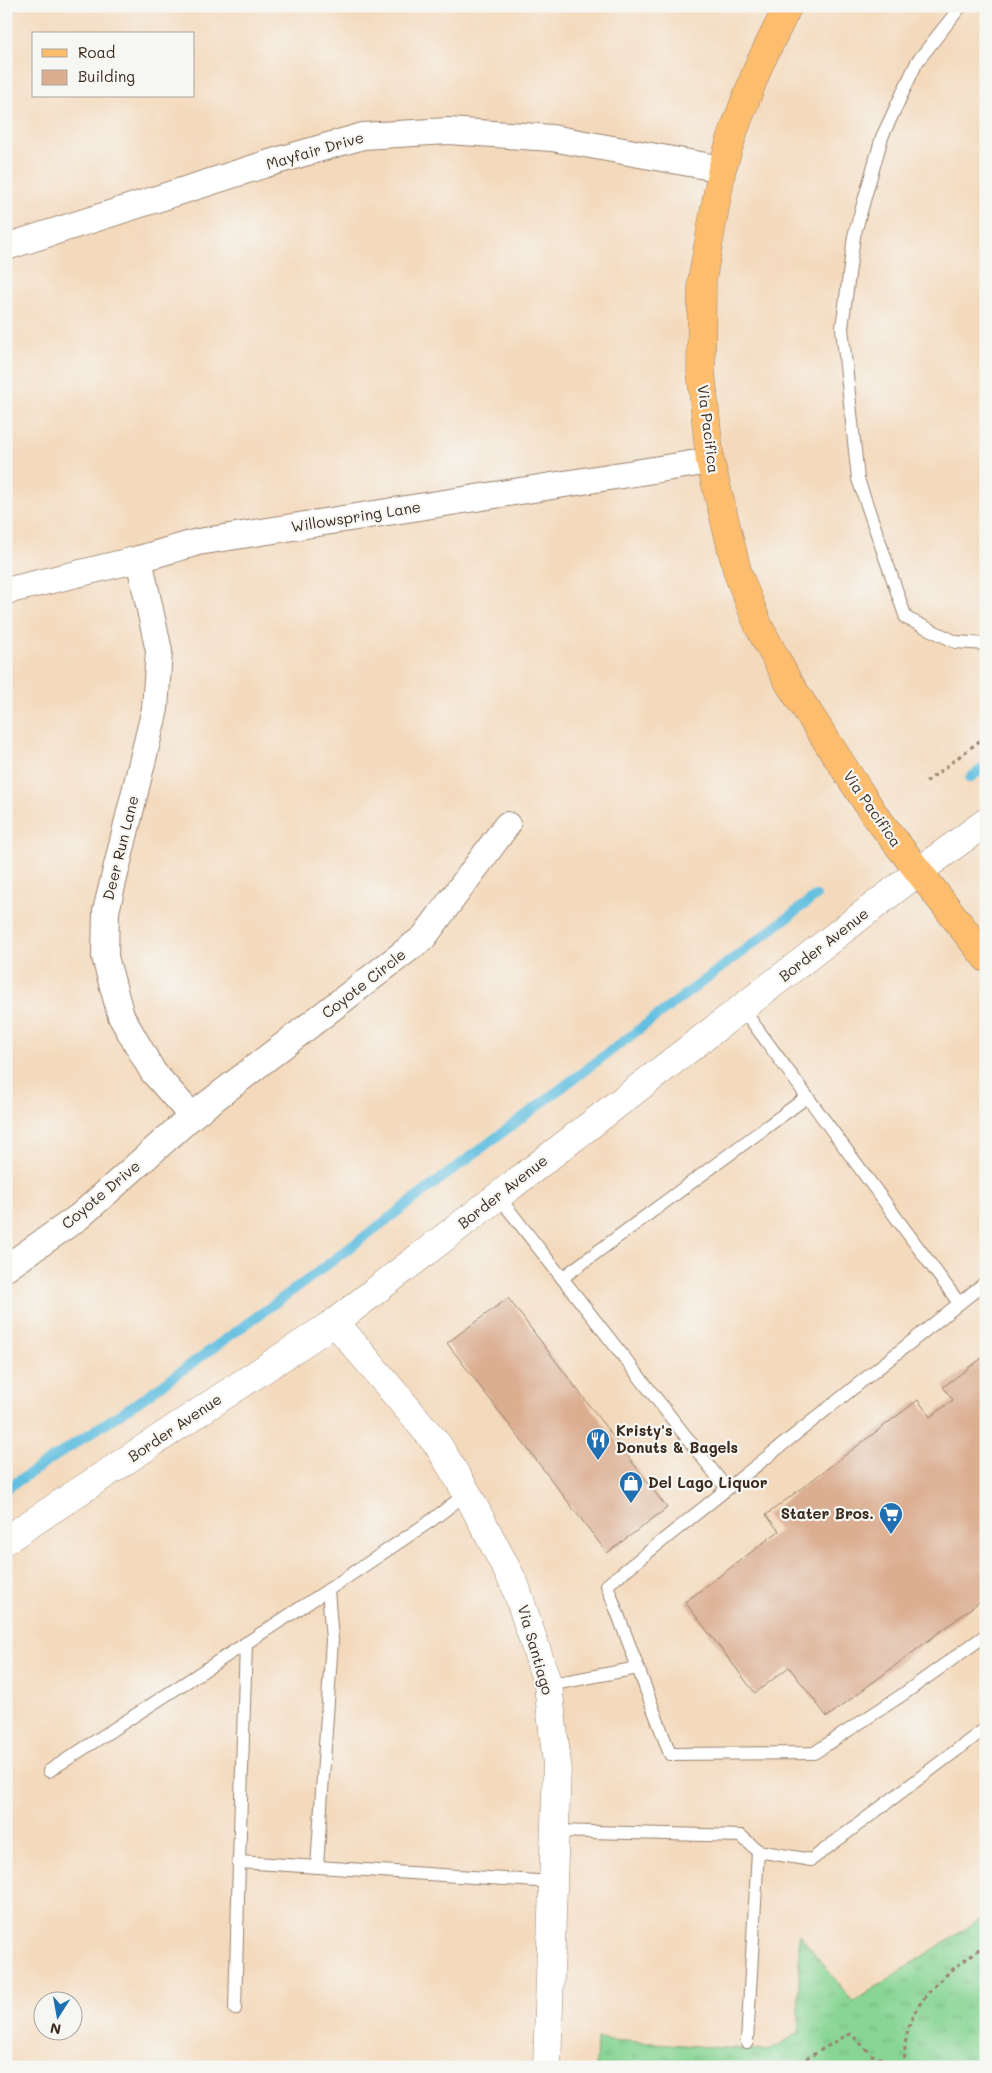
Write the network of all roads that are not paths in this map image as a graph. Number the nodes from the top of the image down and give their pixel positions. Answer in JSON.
{"nodes":[{"id":1,"x":788,"y":6,"type":"edge"},
{"id":2,"x":961,"y":6,"type":"edge"},
{"id":3,"x":722,"y":170,"type":"junction"},
{"id":4,"x":6,"y":247,"type":"edge"},
{"id":5,"x":710,"y":461,"type":"junction"},
{"id":6,"x":139,"y":560,"type":"junction"},
{"id":7,"x":6,"y":591,"type":"edge"},
{"id":8,"x":986,"y":644,"type":"edge"},
{"id":9,"x":986,"y":822,"type":"edge"},
{"id":10,"x":508,"y":825,"type":"dead end"},
{"id":11,"x":918,"y":872,"type":"junction"},
{"id":12,"x":986,"y":958,"type":"edge"},
{"id":13,"x":742,"y":1008,"type":"junction"},
{"id":14,"x":807,"y":1097,"type":"junction"},
{"id":15,"x":192,"y":1116,"type":"junction"},
{"id":16,"x":498,"y":1196,"type":"junction"},
{"id":17,"x":6,"y":1268,"type":"edge"},
{"id":18,"x":562,"y":1278,"type":"junction"},
{"id":19,"x":986,"y":1282,"type":"edge"},
{"id":20,"x":959,"y":1303,"type":"junction"},
{"id":21,"x":335,"y":1322,"type":"junction"},
{"id":22,"x":727,"y":1489,"type":"junction"},
{"id":23,"x":467,"y":1493,"type":"junction"},
{"id":24,"x":6,"y":1540,"type":"edge"},
{"id":25,"x":328,"y":1590,"type":"junction"},
{"id":26,"x":986,"y":1634,"type":"edge"},
{"id":27,"x":246,"y":1643,"type":"junction"},
{"id":28,"x":638,"y":1668,"type":"junction"},
{"id":29,"x":548,"y":1685,"type":"junction"},
{"id":30,"x":986,"y":1728,"type":"edge"},
{"id":31,"x":49,"y":1771,"type":"dead end"},
{"id":32,"x":555,"y":1831,"type":"junction"},
{"id":33,"x":758,"y":1851,"type":"junction"},
{"id":34,"x":239,"y":1862,"type":"junction"},
{"id":35,"x":317,"y":1867,"type":"junction"},
{"id":36,"x":553,"y":1882,"type":"junction"},
{"id":37,"x":235,"y":2009,"type":"dead end"},
{"id":38,"x":747,"y":2042,"type":"dead end"},
{"id":39,"x":547,"y":2067,"type":"edge"}],
"edges":[{"from":1,"to":3,"type":"main road","name":"Via Pacifica"},
{"from":2,"to":8,"type":"lane"},
{"from":3,"to":4,"type":"street","name":"Mayfair Drive"},
{"from":3,"to":5,"type":"main road","name":"Via Pacifica"},
{"from":5,"to":6,"type":"street","name":"Willowspring Lane"},
{"from":5,"to":11,"type":"main road","name":"Via Pacifica"},
{"from":6,"to":7,"type":"street","name":"Willowspring Lane"},
{"from":6,"to":15,"type":"street","name":"Deer Run Lane"},
{"from":9,"to":11,"type":"street","name":"Border Avenue"},
{"from":10,"to":15,"type":"street","name":"Coyote Circle"},
{"from":11,"to":12,"type":"main road","name":"Via Pacifica"},
{"from":11,"to":13,"type":"street","name":"Border Avenue"},
{"from":13,"to":14,"type":"lane"},
{"from":13,"to":16,"type":"street","name":"Border Avenue"},
{"from":14,"to":18,"type":"lane"},
{"from":14,"to":20,"type":"lane"},
{"from":15,"to":17,"type":"street","name":"Coyote Drive"},
{"from":16,"to":18,"type":"lane"},
{"from":16,"to":21,"type":"street","name":"Border Avenue"},
{"from":18,"to":22,"type":"lane"},
{"from":19,"to":20,"type":"lane"},
{"from":20,"to":22,"type":"lane"},
{"from":21,"to":23,"type":"street","name":"Via Santiago"},
{"from":21,"to":24,"type":"street","name":"Border Avenue"},
{"from":22,"to":28,"type":"lane"},
{"from":23,"to":25,"type":"lane"},
{"from":23,"to":29,"type":"street","name":"Via Santiago"},
{"from":25,"to":27,"type":"lane"},
{"from":25,"to":35,"type":"lane"},
{"from":26,"to":28,"type":"lane"},
{"from":27,"to":31,"type":"lane"},
{"from":27,"to":34,"type":"lane"},
{"from":28,"to":29,"type":"lane"},
{"from":29,"to":32,"type":"street","name":"Via Santiago"},
{"from":30,"to":33,"type":"lane"},
{"from":32,"to":33,"type":"lane"},
{"from":32,"to":36,"type":"street","name":"Via Santiago"},
{"from":33,"to":38,"type":"lane"},
{"from":34,"to":35,"type":"lane"},
{"from":34,"to":37,"type":"lane"},
{"from":35,"to":36,"type":"lane"},
{"from":36,"to":39,"type":"street","name":"Via Santiago"}]}
